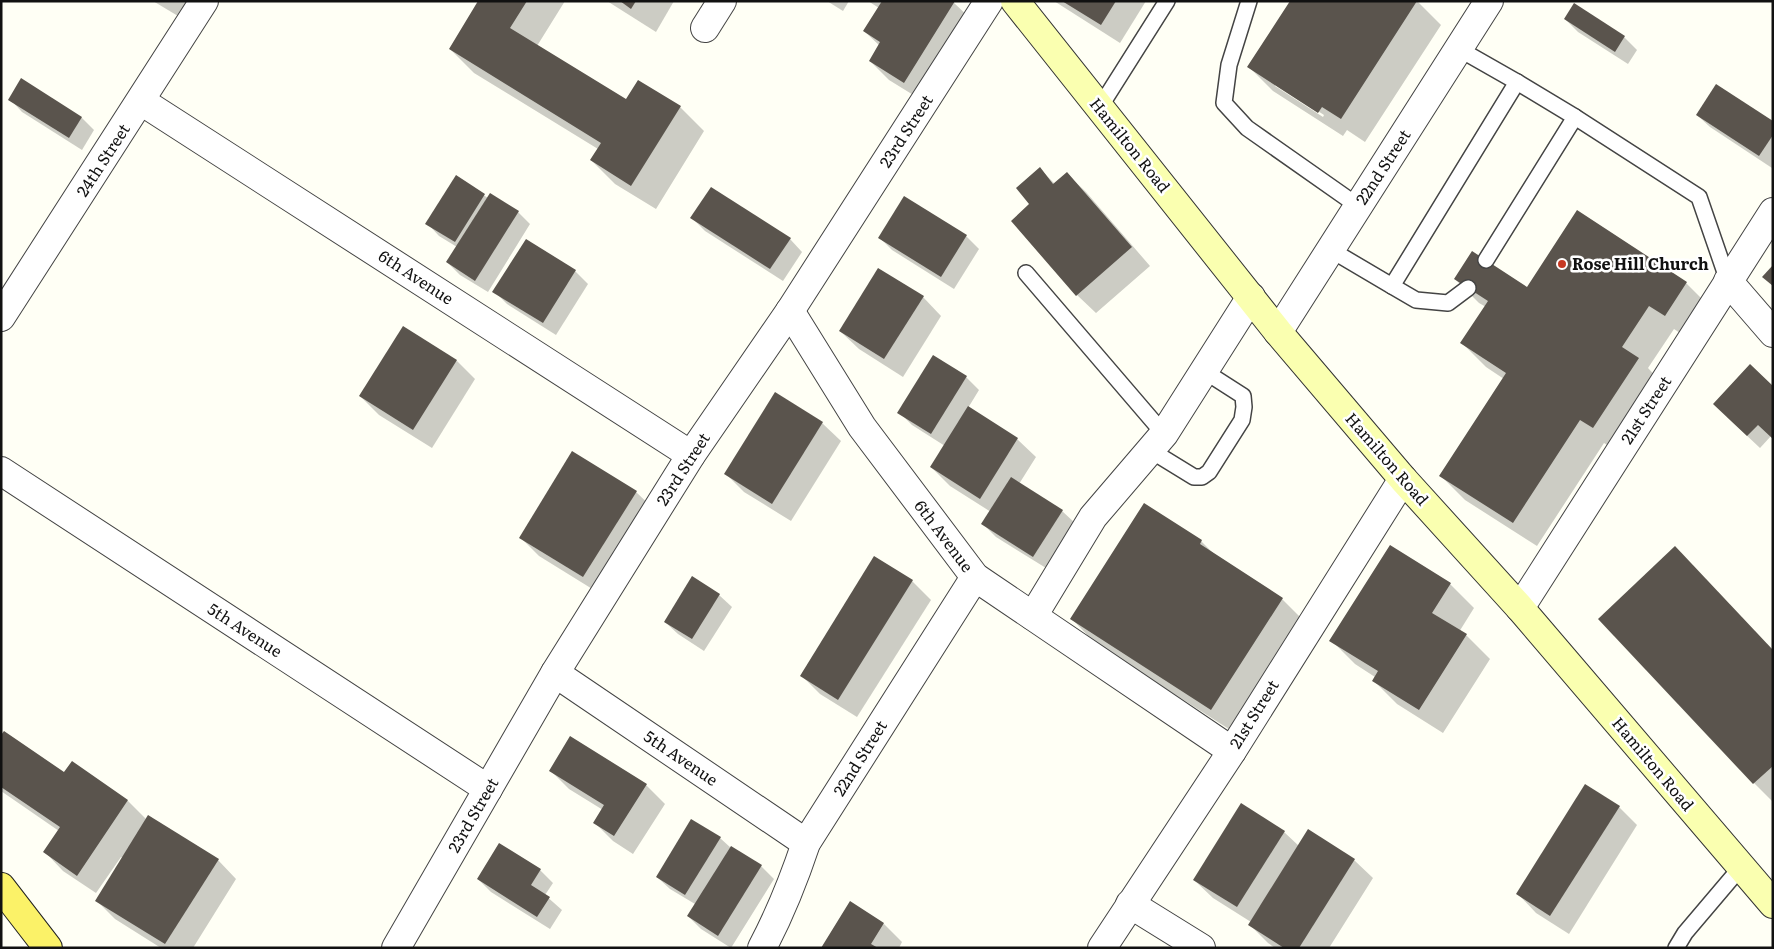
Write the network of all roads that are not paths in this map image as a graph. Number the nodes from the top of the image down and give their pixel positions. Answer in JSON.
{"nodes":[{"id":1,"x":204,"y":1,"type":"edge"},
{"id":2,"x":722,"y":1,"type":"edge"},
{"id":3,"x":989,"y":1,"type":"edge"},
{"id":4,"x":1015,"y":1,"type":"edge"},
{"id":5,"x":1167,"y":1,"type":"edge"},
{"id":6,"x":1250,"y":1,"type":"edge"},
{"id":7,"x":1489,"y":1,"type":"edge"},
{"id":8,"x":705,"y":28,"type":"dead end"},
{"id":9,"x":1459,"y":48,"type":"junction"},
{"id":10,"x":1517,"y":82,"type":"junction"},
{"id":11,"x":141,"y":101,"type":"junction"},
{"id":12,"x":1100,"y":107,"type":"junction"},
{"id":13,"x":1575,"y":117,"type":"junction"},
{"id":14,"x":1358,"y":206,"type":"junction"},
{"id":15,"x":1773,"y":212,"type":"edge"},
{"id":16,"x":1331,"y":250,"type":"junction"},
{"id":17,"x":1486,"y":260,"type":"dead end"},
{"id":18,"x":1026,"y":273,"type":"dead end"},
{"id":19,"x":1728,"y":281,"type":"junction"},
{"id":20,"x":1392,"y":286,"type":"junction"},
{"id":21,"x":1468,"y":288,"type":"dead end"},
{"id":22,"x":1251,"y":297,"type":"junction"},
{"id":23,"x":790,"y":312,"type":"junction"},
{"id":24,"x":1,"y":317,"type":"edge"},
{"id":25,"x":1278,"y":332,"type":"junction"},
{"id":26,"x":1773,"y":334,"type":"edge"},
{"id":27,"x":1204,"y":371,"type":"junction"},
{"id":28,"x":1157,"y":442,"type":"junction"},
{"id":29,"x":691,"y":455,"type":"junction"},
{"id":30,"x":1,"y":471,"type":"edge"},
{"id":31,"x":1404,"y":479,"type":"junction"},
{"id":32,"x":975,"y":577,"type":"junction"},
{"id":33,"x":1520,"y":608,"type":"junction"},
{"id":34,"x":1033,"y":616,"type":"junction"},
{"id":35,"x":555,"y":673,"type":"junction"},
{"id":36,"x":1232,"y":750,"type":"junction"},
{"id":37,"x":488,"y":789,"type":"junction"},
{"id":38,"x":806,"y":843,"type":"junction"},
{"id":39,"x":1741,"y":867,"type":"junction"},
{"id":40,"x":1,"y":887,"type":"edge"},
{"id":41,"x":1130,"y":904,"type":"junction"},
{"id":42,"x":1773,"y":904,"type":"edge"},
{"id":43,"x":48,"y":948,"type":"edge"},
{"id":44,"x":396,"y":948,"type":"edge"},
{"id":45,"x":762,"y":948,"type":"edge"},
{"id":46,"x":1102,"y":948,"type":"edge"},
{"id":47,"x":1201,"y":948,"type":"edge"},
{"id":48,"x":1676,"y":948,"type":"edge"}],
"edges":[{"from":1,"to":11,"type":"street","name":"24th Street"},
{"from":2,"to":8,"type":"street"},
{"from":3,"to":23,"type":"street","name":"23rd Street"},
{"from":4,"to":12,"type":"street","name":"Hamilton Road"},
{"from":5,"to":12,"type":"lane"},
{"from":6,"to":14,"type":"lane"},
{"from":7,"to":9,"type":"street","name":"22nd Street"},
{"from":9,"to":10,"type":"lane"},
{"from":9,"to":14,"type":"street","name":"22nd Street"},
{"from":10,"to":13,"type":"lane"},
{"from":10,"to":20,"type":"lane"},
{"from":11,"to":24,"type":"street","name":"24th Street"},
{"from":11,"to":29,"type":"street","name":"6th Avenue"},
{"from":12,"to":22,"type":"street","name":"Hamilton Road"},
{"from":13,"to":17,"type":"lane"},
{"from":13,"to":19,"type":"lane"},
{"from":14,"to":16,"type":"street","name":"22nd Street"},
{"from":15,"to":19,"type":"street","name":"21st Street"},
{"from":16,"to":20,"type":"lane"},
{"from":16,"to":25,"type":"street","name":"22nd Street"},
{"from":18,"to":28,"type":"lane"},
{"from":19,"to":26,"type":"street"},
{"from":19,"to":33,"type":"street","name":"21st Street"},
{"from":20,"to":21,"type":"lane"},
{"from":22,"to":25,"type":"street","name":"Hamilton Road"},
{"from":22,"to":27,"type":"street"},
{"from":23,"to":29,"type":"street","name":"23rd Street"},
{"from":23,"to":32,"type":"street","name":"6th Avenue"},
{"from":25,"to":31,"type":"street","name":"Hamilton Road"},
{"from":27,"to":28,"type":"street"},
{"from":27,"to":28,"type":"lane"},
{"from":28,"to":34,"type":"street"},
{"from":29,"to":35,"type":"street","name":"23rd Street"},
{"from":30,"to":37,"type":"street","name":"5th Avenue"},
{"from":31,"to":33,"type":"street","name":"Hamilton Road"},
{"from":31,"to":36,"type":"street","name":"21st Street"},
{"from":32,"to":34,"type":"street","name":"6th Avenue"},
{"from":32,"to":38,"type":"street","name":"22nd Street"},
{"from":33,"to":39,"type":"street","name":"Hamilton Road"},
{"from":34,"to":36,"type":"street","name":"6th Avenue"},
{"from":35,"to":37,"type":"street","name":"23rd Street"},
{"from":35,"to":38,"type":"street","name":"5th Avenue"},
{"from":36,"to":41,"type":"street","name":"21st Street"},
{"from":37,"to":44,"type":"street","name":"23rd Street"},
{"from":38,"to":45,"type":"street","name":"22nd Street"},
{"from":39,"to":42,"type":"street","name":"Hamilton Road"},
{"from":39,"to":48,"type":"lane"},
{"from":40,"to":43,"type":"main road"},
{"from":41,"to":46,"type":"street","name":"21st Street"},
{"from":41,"to":47,"type":"street"}]}
